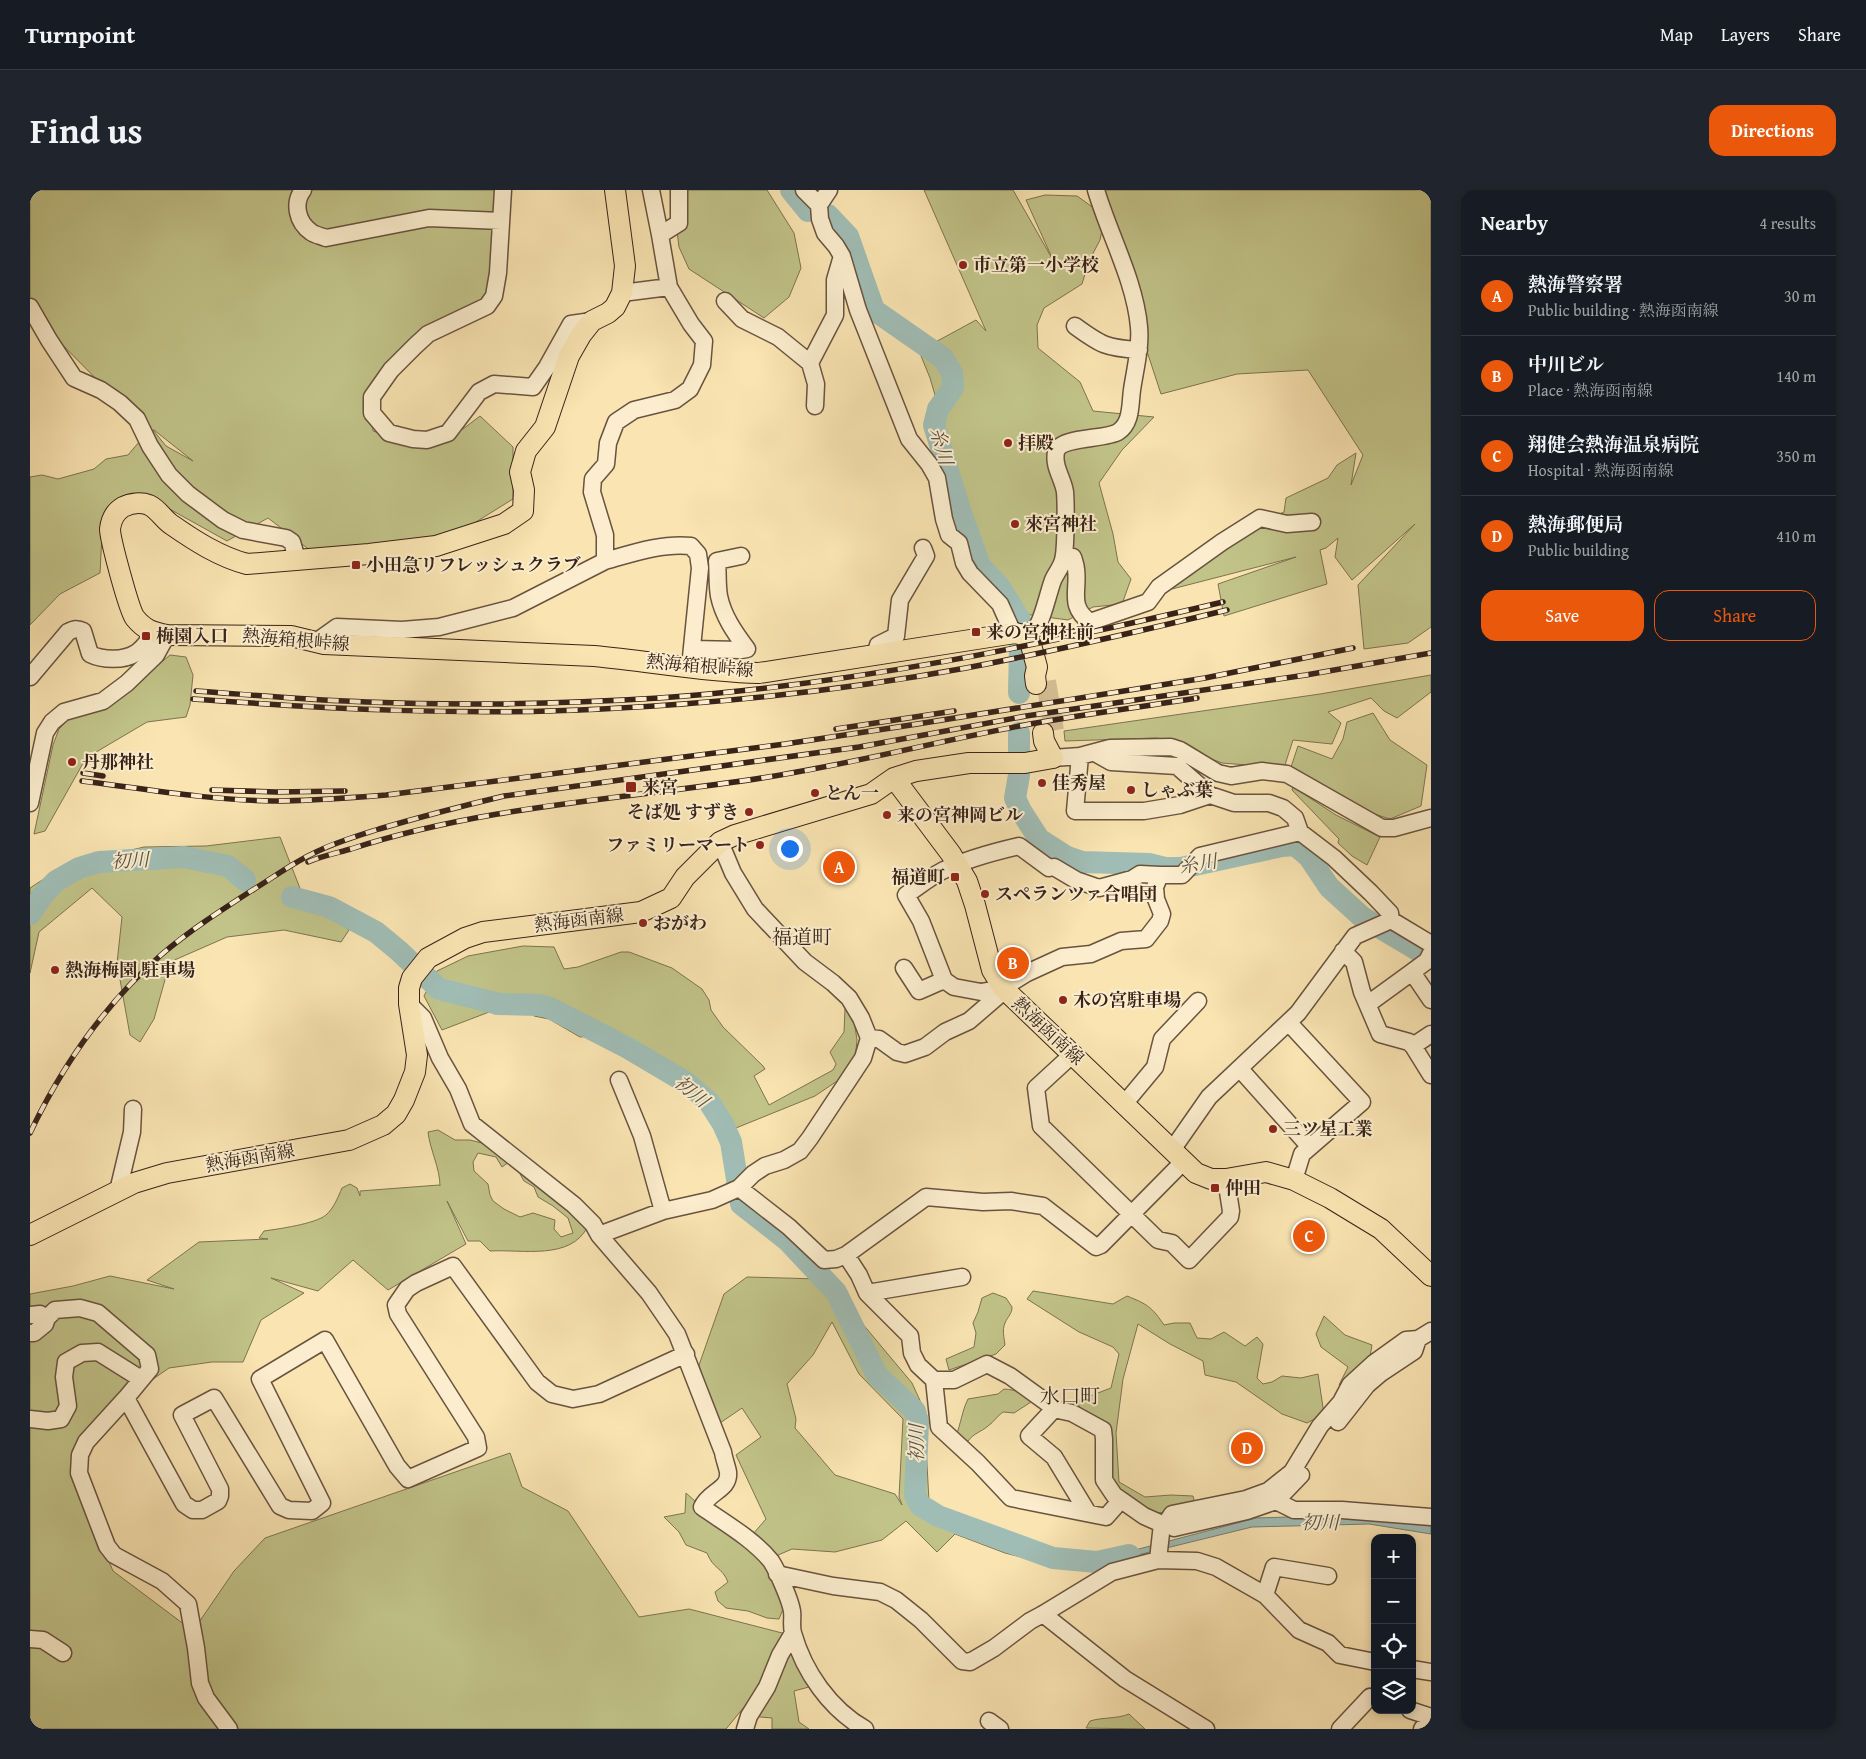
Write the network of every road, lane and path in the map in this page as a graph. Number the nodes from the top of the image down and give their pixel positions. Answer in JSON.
{"nodes":[{"id":1,"x":303,"y":190,"type":"edge"},
{"id":2,"x":503,"y":190,"type":"edge"},
{"id":3,"x":615,"y":190,"type":"edge"},
{"id":4,"x":651,"y":190,"type":"edge"},
{"id":5,"x":678,"y":190,"type":"edge"},
{"id":6,"x":804,"y":190,"type":"edge"},
{"id":7,"x":828,"y":190,"type":"edge"},
{"id":8,"x":1096,"y":190,"type":"edge"},
{"id":9,"x":819,"y":205,"type":"junction"},
{"id":10,"x":501,"y":221,"type":"junction"},
{"id":11,"x":660,"y":235,"type":"junction"},
{"id":12,"x":842,"y":256,"type":"junction"},
{"id":13,"x":669,"y":287,"type":"junction"},
{"id":14,"x":622,"y":293,"type":"junction"},
{"id":15,"x":725,"y":301,"type":"dead end"},
{"id":16,"x":30,"y":307,"type":"edge"},
{"id":17,"x":592,"y":321,"type":"junction"},
{"id":18,"x":1075,"y":326,"type":"dead end"},
{"id":19,"x":1139,"y":350,"type":"junction"},
{"id":20,"x":810,"y":363,"type":"junction"},
{"id":21,"x":815,"y":406,"type":"dead end"},
{"id":22,"x":1312,"y":522,"type":"dead end"},
{"id":23,"x":924,"y":548,"type":"dead end"},
{"id":24,"x":740,"y":556,"type":"dead end"},
{"id":25,"x":297,"y":559,"type":"junction"},
{"id":26,"x":1064,"y":559,"type":"junction"},
{"id":27,"x":605,"y":562,"type":"junction"},
{"id":28,"x":161,"y":634,"type":"junction"},
{"id":29,"x":1019,"y":635,"type":"junction"},
{"id":30,"x":316,"y":642,"type":"junction"},
{"id":31,"x":876,"y":656,"type":"junction"},
{"id":32,"x":691,"y":658,"type":"junction"},
{"id":33,"x":30,"y":677,"type":"edge"},
{"id":34,"x":1040,"y":677,"type":"tunnel mouth"},
{"id":35,"x":1049,"y":732,"type":"tunnel mouth"},
{"id":36,"x":1088,"y":755,"type":"junction"},
{"id":37,"x":1053,"y":758,"type":"junction"},
{"id":38,"x":894,"y":778,"type":"junction"},
{"id":39,"x":1210,"y":795,"type":"junction"},
{"id":40,"x":30,"y":803,"type":"edge"},
{"id":41,"x":1431,"y":818,"type":"edge"},
{"id":42,"x":1300,"y":832,"type":"junction"},
{"id":43,"x":720,"y":842,"type":"junction"},
{"id":44,"x":957,"y":864,"type":"junction"},
{"id":45,"x":1160,"y":875,"type":"junction"},
{"id":46,"x":1382,"y":924,"type":"junction"},
{"id":47,"x":1431,"y":944,"type":"edge"},
{"id":48,"x":1343,"y":951,"type":"junction"},
{"id":49,"x":1429,"y":957,"type":"edge"},
{"id":50,"x":904,"y":968,"type":"dead end"},
{"id":51,"x":1412,"y":972,"type":"junction"},
{"id":52,"x":944,"y":980,"type":"junction"},
{"id":53,"x":1004,"y":989,"type":"junction"},
{"id":54,"x":1431,"y":1000,"type":"edge"},
{"id":55,"x":1198,"y":1001,"type":"dead end"},
{"id":56,"x":409,"y":1004,"type":"junction"},
{"id":57,"x":1368,"y":1004,"type":"junction"},
{"id":58,"x":1289,"y":1023,"type":"junction"},
{"id":59,"x":1431,"y":1034,"type":"edge"},
{"id":60,"x":869,"y":1038,"type":"junction"},
{"id":61,"x":1413,"y":1046,"type":"junction"},
{"id":62,"x":1073,"y":1054,"type":"junction"},
{"id":63,"x":1240,"y":1069,"type":"junction"},
{"id":64,"x":1431,"y":1075,"type":"edge"},
{"id":65,"x":619,"y":1080,"type":"dead end"},
{"id":66,"x":1125,"y":1103,"type":"junction"},
{"id":67,"x":133,"y":1109,"type":"dead end"},
{"id":68,"x":1309,"y":1146,"type":"junction"},
{"id":69,"x":1178,"y":1155,"type":"junction"},
{"id":70,"x":1226,"y":1179,"type":"junction"},
{"id":71,"x":1294,"y":1180,"type":"junction"},
{"id":72,"x":739,"y":1188,"type":"junction"},
{"id":73,"x":118,"y":1191,"type":"junction"},
{"id":74,"x":663,"y":1211,"type":"junction"},
{"id":75,"x":1132,"y":1214,"type":"junction"},
{"id":76,"x":30,"y":1235,"type":"edge"},
{"id":77,"x":599,"y":1235,"type":"junction"},
{"id":78,"x":846,"y":1255,"type":"junction"},
{"id":79,"x":1431,"y":1276,"type":"edge"},
{"id":80,"x":962,"y":1277,"type":"dead end"},
{"id":81,"x":867,"y":1293,"type":"junction"},
{"id":82,"x":30,"y":1315,"type":"edge"},
{"id":83,"x":48,"y":1318,"type":"junction"},
{"id":84,"x":30,"y":1333,"type":"edge"},
{"id":85,"x":1424,"y":1335,"type":"edge"},
{"id":86,"x":686,"y":1354,"type":"junction"},
{"id":87,"x":141,"y":1379,"type":"junction"},
{"id":88,"x":934,"y":1380,"type":"junction"},
{"id":89,"x":126,"y":1398,"type":"junction"},
{"id":90,"x":1054,"y":1409,"type":"junction"},
{"id":91,"x":30,"y":1419,"type":"edge"},
{"id":92,"x":1272,"y":1496,"type":"junction"},
{"id":93,"x":1121,"y":1500,"type":"junction"},
{"id":94,"x":1088,"y":1513,"type":"junction"},
{"id":95,"x":1431,"y":1517,"type":"edge"},
{"id":96,"x":1163,"y":1527,"type":"junction"},
{"id":97,"x":1158,"y":1558,"type":"junction"},
{"id":98,"x":777,"y":1574,"type":"junction"},
{"id":99,"x":1328,"y":1576,"type":"dead end"},
{"id":100,"x":1265,"y":1595,"type":"junction"},
{"id":101,"x":1044,"y":1614,"type":"junction"},
{"id":102,"x":793,"y":1632,"type":"junction"},
{"id":103,"x":30,"y":1639,"type":"edge"},
{"id":104,"x":64,"y":1653,"type":"dead end"},
{"id":105,"x":1371,"y":1661,"type":"edge"},
{"id":106,"x":1416,"y":1670,"type":"edge"},
{"id":107,"x":1431,"y":1672,"type":"edge"},
{"id":108,"x":1371,"y":1697,"type":"edge"},
{"id":109,"x":1416,"y":1712,"type":"edge"},
{"id":110,"x":1431,"y":1717,"type":"edge"},
{"id":111,"x":747,"y":1722,"type":"edge"},
{"id":112,"x":229,"y":1729,"type":"edge"},
{"id":113,"x":736,"y":1729,"type":"edge"},
{"id":114,"x":865,"y":1729,"type":"edge"},
{"id":115,"x":1206,"y":1729,"type":"edge"},
{"id":116,"x":1340,"y":1729,"type":"edge"},
{"id":117,"x":1422,"y":1729,"type":"edge"}],
"edges":[{"from":1,"to":10,"type":"street"},
{"from":2,"to":10,"type":"street"},
{"from":3,"to":14,"type":"main road"},
{"from":4,"to":11,"type":"street"},
{"from":5,"to":11,"type":"street"},
{"from":6,"to":9,"type":"street"},
{"from":7,"to":9,"type":"street"},
{"from":8,"to":19,"type":"street"},
{"from":9,"to":12,"type":"street"},
{"from":10,"to":17,"type":"street"},
{"from":11,"to":13,"type":"street"},
{"from":12,"to":20,"type":"street"},
{"from":12,"to":29,"type":"street"},
{"from":13,"to":14,"type":"street"},
{"from":13,"to":27,"type":"street"},
{"from":14,"to":17,"type":"main road"},
{"from":15,"to":20,"type":"street"},
{"from":16,"to":25,"type":"street"},
{"from":17,"to":25,"type":"main road"},
{"from":18,"to":19,"type":"street"},
{"from":19,"to":26,"type":"street"},
{"from":20,"to":21,"type":"street"},
{"from":22,"to":26,"type":"street"},
{"from":23,"to":31,"type":"street"},
{"from":24,"to":32,"type":"street"},
{"from":25,"to":28,"type":"main road"},
{"from":26,"to":29,"type":"street"},
{"from":27,"to":30,"type":"street"},
{"from":27,"to":32,"type":"street"},
{"from":28,"to":30,"type":"main road","name":"熱海箱根峠線"},
{"from":28,"to":33,"type":"street"},
{"from":28,"to":40,"type":"street"},
{"from":29,"to":31,"type":"main road","name":"熱海箱根峠線"},
{"from":29,"to":34,"type":"main road"},
{"from":30,"to":32,"type":"main road","name":"熱海箱根峠線"},
{"from":31,"to":32,"type":"main road","name":"熱海箱根峠線"},
{"from":35,"to":37,"type":"main road"},
{"from":36,"to":37,"type":"street"},
{"from":36,"to":39,"type":"street"},
{"from":36,"to":39,"type":"street"},
{"from":36,"to":41,"type":"street"},
{"from":37,"to":38,"type":"main road"},
{"from":38,"to":43,"type":"main road","name":"熱海函南線"},
{"from":38,"to":44,"type":"main road","name":"熱海函南線"},
{"from":39,"to":42,"type":"street"},
{"from":42,"to":45,"type":"street"},
{"from":42,"to":46,"type":"street"},
{"from":43,"to":56,"type":"main road","name":"熱海函南線"},
{"from":43,"to":60,"type":"street"},
{"from":44,"to":45,"type":"street"},
{"from":44,"to":52,"type":"street"},
{"from":44,"to":53,"type":"main road","name":"熱海函南線"},
{"from":45,"to":53,"type":"street"},
{"from":46,"to":47,"type":"street"},
{"from":46,"to":48,"type":"street"},
{"from":48,"to":57,"type":"street"},
{"from":48,"to":58,"type":"street"},
{"from":49,"to":51,"type":"street"},
{"from":50,"to":52,"type":"street"},
{"from":51,"to":54,"type":"street"},
{"from":51,"to":57,"type":"street"},
{"from":52,"to":53,"type":"street"},
{"from":53,"to":60,"type":"street"},
{"from":53,"to":62,"type":"main road","name":"熱海函南線"},
{"from":55,"to":66,"type":"street"},
{"from":56,"to":73,"type":"main road","name":"熱海函南線"},
{"from":56,"to":77,"type":"street"},
{"from":57,"to":61,"type":"street"},
{"from":58,"to":63,"type":"street"},
{"from":58,"to":68,"type":"street"},
{"from":59,"to":61,"type":"street"},
{"from":60,"to":72,"type":"street"},
{"from":61,"to":64,"type":"street"},
{"from":62,"to":66,"type":"main road","name":"熱海函南線"},
{"from":62,"to":75,"type":"street"},
{"from":63,"to":68,"type":"street"},
{"from":63,"to":69,"type":"street"},
{"from":65,"to":74,"type":"street"},
{"from":66,"to":69,"type":"main road","name":"熱海函南線"},
{"from":67,"to":73,"type":"street"},
{"from":68,"to":71,"type":"street"},
{"from":69,"to":70,"type":"main road","name":"熱海函南線"},
{"from":69,"to":75,"type":"street"},
{"from":70,"to":71,"type":"main road","name":"熱海函南線"},
{"from":70,"to":75,"type":"street"},
{"from":71,"to":79,"type":"main road","name":"熱海函南線"},
{"from":72,"to":74,"type":"street"},
{"from":72,"to":78,"type":"street"},
{"from":73,"to":76,"type":"main road","name":"熱海函南線"},
{"from":74,"to":77,"type":"street"},
{"from":75,"to":78,"type":"street"},
{"from":77,"to":86,"type":"street"},
{"from":78,"to":81,"type":"street"},
{"from":80,"to":81,"type":"street"},
{"from":81,"to":88,"type":"street"},
{"from":82,"to":83,"type":"street"},
{"from":83,"to":84,"type":"street"},
{"from":83,"to":87,"type":"street"},
{"from":85,"to":92,"type":"street"},
{"from":86,"to":89,"type":"street"},
{"from":86,"to":98,"type":"street"},
{"from":87,"to":89,"type":"street"},
{"from":87,"to":91,"type":"street"},
{"from":88,"to":90,"type":"street"},
{"from":88,"to":94,"type":"street"},
{"from":89,"to":112,"type":"street"},
{"from":90,"to":93,"type":"street"},
{"from":90,"to":94,"type":"street"},
{"from":92,"to":95,"type":"street"},
{"from":92,"to":96,"type":"street"},
{"from":93,"to":94,"type":"street"},
{"from":93,"to":96,"type":"street"},
{"from":96,"to":97,"type":"street"},
{"from":97,"to":100,"type":"street"},
{"from":97,"to":101,"type":"street"},
{"from":98,"to":101,"type":"street"},
{"from":98,"to":102,"type":"street"},
{"from":99,"to":100,"type":"street"},
{"from":100,"to":105,"type":"street"},
{"from":101,"to":115,"type":"street"},
{"from":102,"to":111,"type":"street"},
{"from":102,"to":114,"type":"street"},
{"from":103,"to":104,"type":"street"},
{"from":106,"to":107,"type":"street"},
{"from":108,"to":116,"type":"street"},
{"from":109,"to":110,"type":"street"},
{"from":110,"to":117,"type":"street"},
{"from":111,"to":113,"type":"street"}]}
